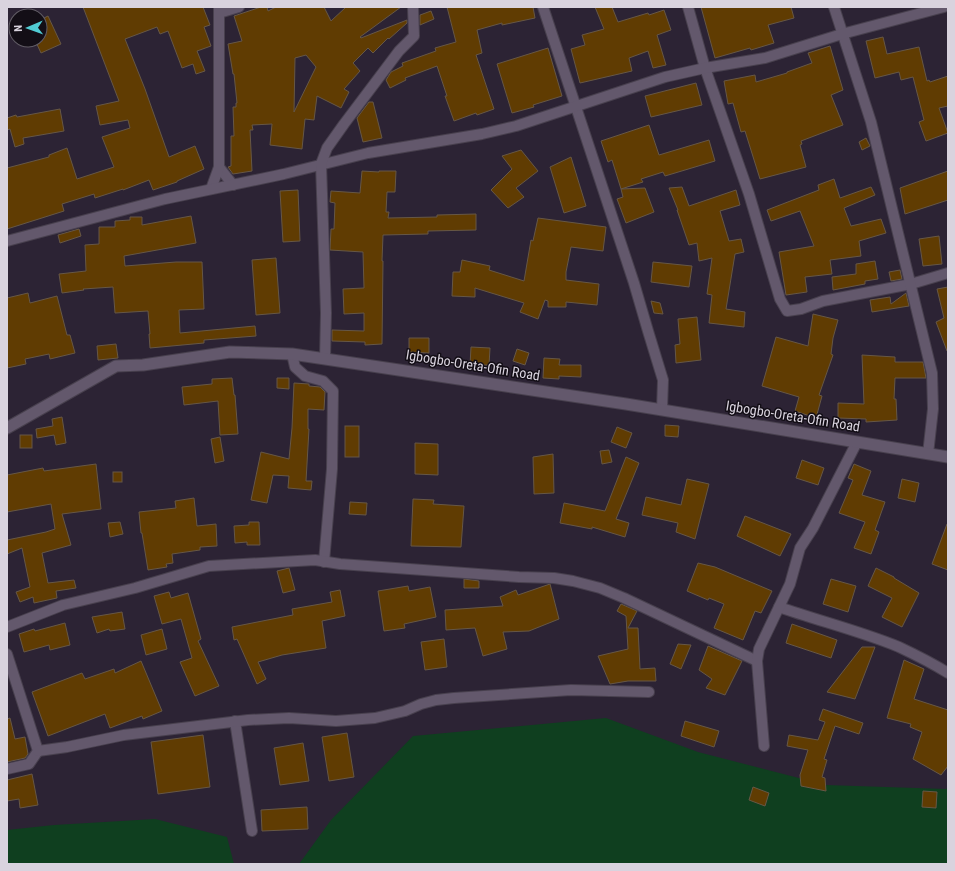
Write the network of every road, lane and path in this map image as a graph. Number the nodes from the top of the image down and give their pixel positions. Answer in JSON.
{"nodes":[{"id":1,"x":239,"y":7,"type":"edge"},
{"id":2,"x":413,"y":7,"type":"edge"},
{"id":3,"x":543,"y":7,"type":"edge"},
{"id":4,"x":688,"y":7,"type":"edge"},
{"id":5,"x":834,"y":7,"type":"edge"},
{"id":6,"x":944,"y":7,"type":"edge"},
{"id":7,"x":219,"y":10,"type":"edge"},
{"id":8,"x":842,"y":34,"type":"junction"},
{"id":9,"x":705,"y":68,"type":"junction"},
{"id":10,"x":575,"y":107,"type":"junction"},
{"id":11,"x":321,"y":164,"type":"junction"},
{"id":12,"x":219,"y":167,"type":"junction"},
{"id":13,"x":233,"y":185,"type":"junction"},
{"id":14,"x":211,"y":189,"type":"junction"},
{"id":15,"x":7,"y":241,"type":"edge"},
{"id":16,"x":948,"y":273,"type":"edge"},
{"id":17,"x":911,"y":284,"type":"junction"},
{"id":18,"x":292,"y":354,"type":"junction"},
{"id":19,"x":326,"y":359,"type":"junction"},
{"id":20,"x":662,"y":410,"type":"junction"},
{"id":21,"x":7,"y":428,"type":"edge"},
{"id":22,"x":857,"y":442,"type":"junction"},
{"id":23,"x":928,"y":454,"type":"junction"},
{"id":24,"x":948,"y":457,"type":"edge"},
{"id":25,"x":324,"y":562,"type":"junction"},
{"id":26,"x":779,"y":607,"type":"junction"},
{"id":27,"x":7,"y":628,"type":"edge"},
{"id":28,"x":7,"y":654,"type":"edge"},
{"id":29,"x":757,"y":661,"type":"junction"},
{"id":30,"x":948,"y":673,"type":"edge"},
{"id":31,"x":649,"y":692,"type":"dead end"},
{"id":32,"x":235,"y":721,"type":"junction"},
{"id":33,"x":764,"y":746,"type":"dead end"},
{"id":34,"x":38,"y":751,"type":"junction"},
{"id":35,"x":7,"y":769,"type":"edge"},
{"id":36,"x":252,"y":831,"type":"dead end"}],
"edges":[{"from":1,"to":7,"type":"street"},
{"from":2,"to":11,"type":"street"},
{"from":3,"to":10,"type":"street"},
{"from":4,"to":9,"type":"street"},
{"from":5,"to":8,"type":"street"},
{"from":6,"to":8,"type":"street"},
{"from":7,"to":12,"type":"street"},
{"from":8,"to":9,"type":"street"},
{"from":8,"to":17,"type":"street"},
{"from":9,"to":10,"type":"street"},
{"from":9,"to":17,"type":"street"},
{"from":10,"to":11,"type":"street"},
{"from":10,"to":20,"type":"street"},
{"from":11,"to":13,"type":"street"},
{"from":11,"to":19,"type":"street"},
{"from":12,"to":13,"type":"street"},
{"from":12,"to":14,"type":"street"},
{"from":13,"to":14,"type":"street"},
{"from":14,"to":15,"type":"street"},
{"from":16,"to":17,"type":"street"},
{"from":17,"to":23,"type":"street"},
{"from":18,"to":19,"type":"street","name":"Igbogbo-Oreta-Ofin Road"},
{"from":18,"to":21,"type":"street","name":"Igbogbo-Oreta-Ofin Road"},
{"from":18,"to":25,"type":"street"},
{"from":19,"to":20,"type":"street","name":"Igbogbo-Oreta-Ofin Road"},
{"from":20,"to":22,"type":"street","name":"Igbogbo-Oreta-Ofin Road"},
{"from":22,"to":23,"type":"street","name":"Igbogbo-Oreta-Ofin Road"},
{"from":22,"to":26,"type":"street"},
{"from":23,"to":24,"type":"street","name":"Igbogbo-Oreta-Ofin Road"},
{"from":25,"to":27,"type":"street"},
{"from":25,"to":29,"type":"street"},
{"from":26,"to":29,"type":"street"},
{"from":26,"to":30,"type":"street"},
{"from":28,"to":34,"type":"street"},
{"from":29,"to":33,"type":"street"},
{"from":31,"to":32,"type":"street"},
{"from":32,"to":34,"type":"street"},
{"from":32,"to":36,"type":"street"},
{"from":34,"to":35,"type":"street"}]}
